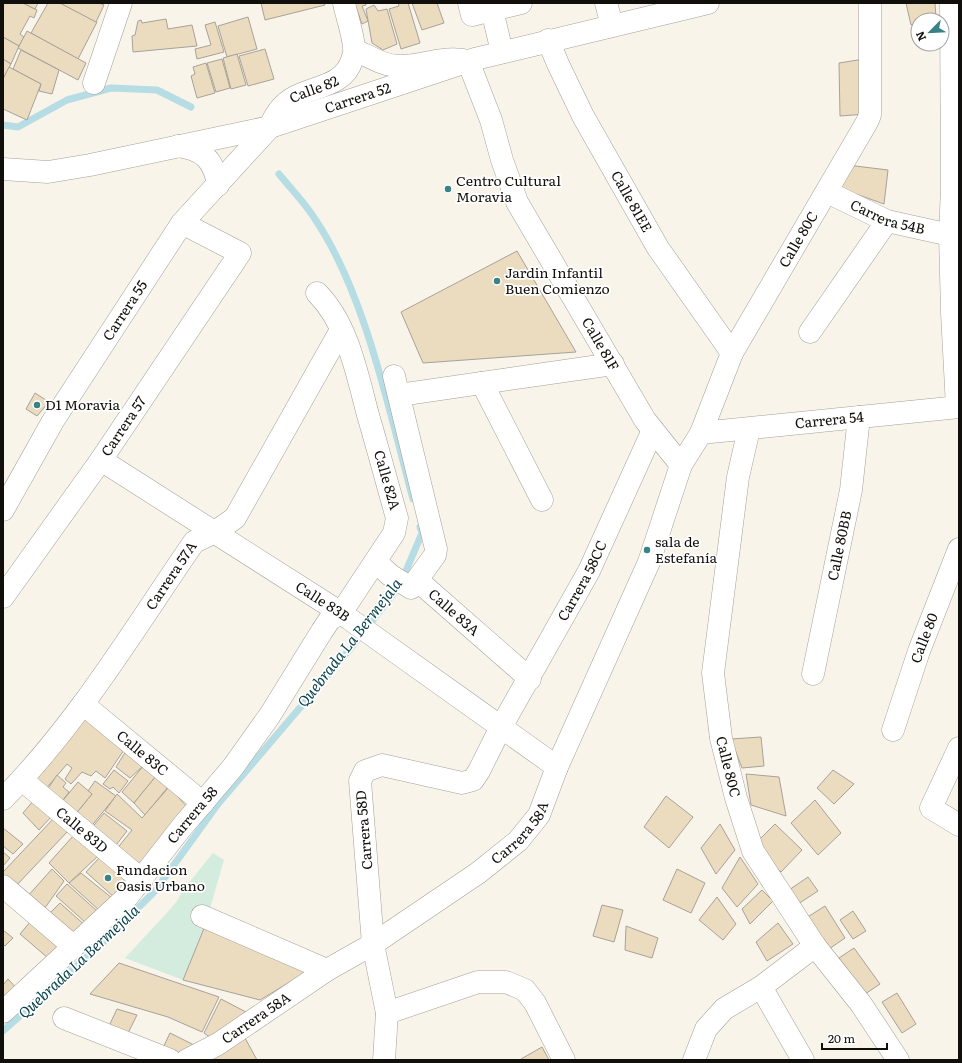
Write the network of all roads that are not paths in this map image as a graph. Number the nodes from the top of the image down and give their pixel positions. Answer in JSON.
{"nodes":[{"id":1,"x":121,"y":3,"type":"edge"},
{"id":2,"x":344,"y":3,"type":"edge"},
{"id":3,"x":469,"y":3,"type":"edge"},
{"id":4,"x":521,"y":3,"type":"edge"},
{"id":5,"x":606,"y":3,"type":"edge"},
{"id":6,"x":708,"y":3,"type":"edge"},
{"id":7,"x":870,"y":3,"type":"edge"},
{"id":8,"x":951,"y":3,"type":"edge"},
{"id":9,"x":492,"y":10,"type":"junction"},
{"id":10,"x":612,"y":25,"type":"junction"},
{"id":11,"x":548,"y":40,"type":"junction"},
{"id":12,"x":355,"y":50,"type":"junction"},
{"id":13,"x":502,"y":52,"type":"junction"},
{"id":14,"x":468,"y":61,"type":"junction"},
{"id":15,"x":94,"y":83,"type":"dead end"},
{"id":16,"x":270,"y":127,"type":"junction"},
{"id":17,"x":178,"y":146,"type":"junction"},
{"id":18,"x":3,"y":169,"type":"edge"},
{"id":19,"x":218,"y":185,"type":"junction"},
{"id":20,"x":956,"y":188,"type":"edge"},
{"id":21,"x":827,"y":192,"type":"junction"},
{"id":22,"x":887,"y":221,"type":"junction"},
{"id":23,"x":182,"y":223,"type":"junction"},
{"id":24,"x":950,"y":235,"type":"junction"},
{"id":25,"x":317,"y":293,"type":"dead end"},
{"id":26,"x":341,"y":330,"type":"junction"},
{"id":27,"x":810,"y":332,"type":"dead end"},
{"id":28,"x":732,"y":354,"type":"junction"},
{"id":29,"x":613,"y":364,"type":"junction"},
{"id":30,"x":482,"y":383,"type":"junction"},
{"id":31,"x":958,"y":407,"type":"edge"},
{"id":32,"x":859,"y":417,"type":"junction"},
{"id":33,"x":749,"y":429,"type":"junction"},
{"id":34,"x":653,"y":430,"type":"junction"},
{"id":35,"x":701,"y":433,"type":"junction"},
{"id":36,"x":102,"y":460,"type":"junction"},
{"id":37,"x":681,"y":465,"type":"junction"},
{"id":38,"x":542,"y":500,"type":"dead end"},
{"id":39,"x":3,"y":510,"type":"edge"},
{"id":40,"x":215,"y":532,"type":"junction"},
{"id":41,"x":959,"y":549,"type":"edge"},
{"id":42,"x":376,"y":562,"type":"junction"},
{"id":43,"x":407,"y":581,"type":"junction"},
{"id":44,"x":3,"y":597,"type":"edge"},
{"id":45,"x":341,"y":613,"type":"junction"},
{"id":46,"x":309,"y":651,"type":"joint"},
{"id":47,"x":813,"y":674,"type":"dead end"},
{"id":48,"x":530,"y":679,"type":"junction"},
{"id":49,"x":83,"y":704,"type":"junction"},
{"id":50,"x":501,"y":727,"type":"junction"},
{"id":51,"x":893,"y":730,"type":"dead end"},
{"id":52,"x":959,"y":748,"type":"edge"},
{"id":53,"x":557,"y":767,"type":"junction"},
{"id":54,"x":22,"y":780,"type":"junction"},
{"id":55,"x":3,"y":799,"type":"edge"},
{"id":56,"x":203,"y":803,"type":"junction"},
{"id":57,"x":959,"y":824,"type":"edge"},
{"id":58,"x":142,"y":880,"type":"junction"},
{"id":59,"x":3,"y":886,"type":"edge"},
{"id":60,"x":202,"y":916,"type":"dead end"},
{"id":61,"x":373,"y":944,"type":"junction"},
{"id":62,"x":73,"y":946,"type":"junction"},
{"id":63,"x":815,"y":946,"type":"junction"},
{"id":64,"x":326,"y":970,"type":"junction"},
{"id":65,"x":761,"y":987,"type":"junction"},
{"id":66,"x":3,"y":1012,"type":"edge"},
{"id":67,"x":386,"y":1013,"type":"junction"},
{"id":68,"x":64,"y":1018,"type":"dead end"},
{"id":69,"x":170,"y":1060,"type":"edge"},
{"id":70,"x":187,"y":1060,"type":"edge"},
{"id":71,"x":384,"y":1060,"type":"edge"},
{"id":72,"x":564,"y":1060,"type":"edge"},
{"id":73,"x":694,"y":1060,"type":"edge"},
{"id":74,"x":803,"y":1060,"type":"edge"},
{"id":75,"x":898,"y":1060,"type":"edge"}],
"edges":[{"from":1,"to":15,"type":"street"},
{"from":2,"to":12,"type":"street"},
{"from":3,"to":9,"type":"street"},
{"from":4,"to":9,"type":"street"},
{"from":5,"to":10,"type":"street"},
{"from":6,"to":10,"type":"street","name":"Carrera 52"},
{"from":7,"to":21,"type":"street","name":"Calle 80C"},
{"from":8,"to":20,"type":"street"},
{"from":9,"to":13,"type":"street"},
{"from":10,"to":11,"type":"street","name":"Carrera 52"},
{"from":11,"to":13,"type":"street","name":"Carrera 52"},
{"from":11,"to":28,"type":"street","name":"Calle 81EE"},
{"from":12,"to":14,"type":"street"},
{"from":12,"to":16,"type":"street","name":"Calle 82"},
{"from":13,"to":14,"type":"street","name":"Carrera 52"},
{"from":14,"to":16,"type":"street","name":"Carrera 52"},
{"from":14,"to":29,"type":"street","name":"Calle 81F"},
{"from":16,"to":17,"type":"street","name":"Carrera 52"},
{"from":16,"to":19,"type":"street","name":"Carrera 55"},
{"from":17,"to":18,"type":"street","name":"Carrera 52"},
{"from":17,"to":19,"type":"street"},
{"from":19,"to":23,"type":"street","name":"Carrera 55"},
{"from":20,"to":24,"type":"street"},
{"from":21,"to":22,"type":"street","name":"Carrera 54B"},
{"from":21,"to":28,"type":"street","name":"Calle 80C"},
{"from":22,"to":24,"type":"street","name":"Carrera 54B"},
{"from":22,"to":27,"type":"street"},
{"from":23,"to":36,"type":"street","name":"Carrera 57"},
{"from":23,"to":39,"type":"street","name":"Carrera 55"},
{"from":24,"to":31,"type":"street"},
{"from":25,"to":26,"type":"street","name":"Calle 82A"},
{"from":26,"to":40,"type":"street","name":"Carrera 57A"},
{"from":26,"to":42,"type":"street","name":"Calle 82A"},
{"from":28,"to":35,"type":"street","name":"Calle 80C"},
{"from":29,"to":30,"type":"street"},
{"from":29,"to":34,"type":"street","name":"Calle 81F"},
{"from":30,"to":38,"type":"street"},
{"from":30,"to":43,"type":"street"},
{"from":31,"to":32,"type":"street","name":"Carrera 54"},
{"from":32,"to":33,"type":"street","name":"Carrera 54"},
{"from":32,"to":47,"type":"street","name":"Calle 80BB"},
{"from":33,"to":35,"type":"street","name":"Carrera 54"},
{"from":33,"to":63,"type":"street","name":"Calle 80C"},
{"from":34,"to":37,"type":"street","name":"Calle 81F"},
{"from":34,"to":48,"type":"street","name":"Carrera 58CC"},
{"from":35,"to":37,"type":"street","name":"Calle 80C"},
{"from":36,"to":40,"type":"street","name":"Calle 83B"},
{"from":36,"to":44,"type":"street","name":"Carrera 57"},
{"from":37,"to":53,"type":"street","name":"Carrera 58A"},
{"from":40,"to":45,"type":"street","name":"Calle 83B"},
{"from":40,"to":49,"type":"street","name":"Carrera 57A"},
{"from":41,"to":51,"type":"street","name":"Calle 80"},
{"from":42,"to":43,"type":"street","name":"Calle 83A"},
{"from":42,"to":45,"type":"street","name":"Calle 82A"},
{"from":43,"to":48,"type":"street","name":"Calle 83A"},
{"from":45,"to":46,"type":"street","name":"Calle 82A"},
{"from":45,"to":50,"type":"street","name":"Calle 83B"},
{"from":46,"to":56,"type":"street","name":"Carrera 58"},
{"from":48,"to":50,"type":"street","name":"Carrera 58CC"},
{"from":49,"to":54,"type":"street","name":"Carrera 57A"},
{"from":49,"to":56,"type":"street","name":"Calle 83C"},
{"from":50,"to":53,"type":"street","name":"Calle 83B"},
{"from":50,"to":61,"type":"street","name":"Carrera 58D"},
{"from":52,"to":57,"type":"street"},
{"from":53,"to":61,"type":"street","name":"Carrera 58A"},
{"from":54,"to":55,"type":"street","name":"Carrera 57A"},
{"from":54,"to":58,"type":"street","name":"Calle 83D"},
{"from":56,"to":58,"type":"street","name":"Carrera 58"},
{"from":58,"to":62,"type":"street","name":"Carrera 58"},
{"from":59,"to":62,"type":"street"},
{"from":60,"to":64,"type":"street"},
{"from":61,"to":64,"type":"street","name":"Carrera 58A"},
{"from":61,"to":67,"type":"street","name":"Carrera 58D"},
{"from":62,"to":66,"type":"street","name":"Carrera 58"},
{"from":63,"to":65,"type":"street"},
{"from":63,"to":75,"type":"street","name":"Calle 80C"},
{"from":64,"to":70,"type":"street","name":"Carrera 58A"},
{"from":65,"to":73,"type":"street"},
{"from":65,"to":74,"type":"street"},
{"from":67,"to":71,"type":"street","name":"Carrera 58D"},
{"from":67,"to":72,"type":"street"},
{"from":68,"to":69,"type":"street"}]}
